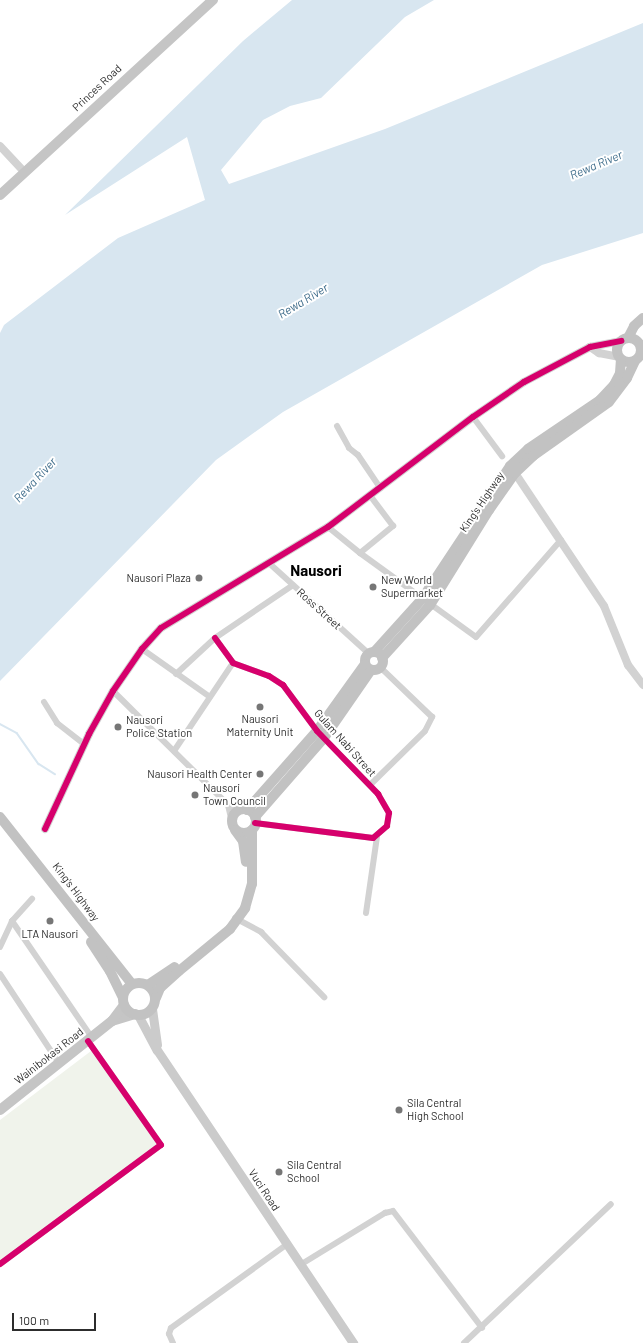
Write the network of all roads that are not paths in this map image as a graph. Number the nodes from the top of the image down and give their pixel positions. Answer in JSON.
{"nodes":[{"id":1,"x":213,"y":0,"type":"edge"},
{"id":2,"x":0,"y":146,"type":"edge"},
{"id":3,"x":24,"y":172,"type":"junction"},
{"id":4,"x":0,"y":195,"type":"edge"},
{"id":5,"x":643,"y":318,"type":"edge"},
{"id":6,"x":643,"y":332,"type":"edge"},
{"id":7,"x":624,"y":339,"type":"junction"},
{"id":8,"x":640,"y":344,"type":"junction"},
{"id":9,"x":590,"y":347,"type":"junction"},
{"id":10,"x":620,"y":358,"type":"junction"},
{"id":11,"x":634,"y":361,"type":"junction"},
{"id":12,"x":473,"y":417,"type":"junction"},
{"id":13,"x":337,"y":426,"type":"dead end"},
{"id":14,"x":502,"y":456,"type":"dead end"},
{"id":15,"x":515,"y":474,"type":"junction"},
{"id":16,"x":380,"y":488,"type":"junction"},
{"id":17,"x":370,"y":496,"type":"junction"},
{"id":18,"x":328,"y":527,"type":"junction"},
{"id":19,"x":561,"y":540,"type":"junction"},
{"id":20,"x":360,"y":553,"type":"junction"},
{"id":21,"x":270,"y":564,"type":"junction"},
{"id":22,"x":293,"y":585,"type":"junction"},
{"id":23,"x":426,"y":602,"type":"junction"},
{"id":24,"x":215,"y":638,"type":"junction"},
{"id":25,"x":142,"y":649,"type":"junction"},
{"id":26,"x":374,"y":661,"type":"junction"},
{"id":27,"x":233,"y":663,"type":"junction"},
{"id":28,"x":176,"y":674,"type":"junction"},
{"id":29,"x":643,"y":685,"type":"edge"},
{"id":30,"x":113,"y":691,"type":"junction"},
{"id":31,"x":210,"y":697,"type":"junction"},
{"id":32,"x":44,"y":702,"type":"dead end"},
{"id":33,"x":321,"y":734,"type":"junction"},
{"id":34,"x":84,"y":744,"type":"junction"},
{"id":35,"x":174,"y":751,"type":"junction"},
{"id":36,"x":370,"y":786,"type":"junction"},
{"id":37,"x":228,"y":805,"type":"junction"},
{"id":38,"x":0,"y":817,"type":"edge"},
{"id":39,"x":250,"y":818,"type":"junction"},
{"id":40,"x":0,"y":826,"type":"edge"},
{"id":41,"x":233,"y":826,"type":"junction"},
{"id":42,"x":45,"y":829,"type":"dead end"},
{"id":43,"x":377,"y":837,"type":"junction"},
{"id":44,"x":32,"y":899,"type":"dead end"},
{"id":45,"x":366,"y":913,"type":"dead end"},
{"id":46,"x":235,"y":918,"type":"junction"},
{"id":47,"x":12,"y":921,"type":"junction"},
{"id":48,"x":0,"y":947,"type":"edge"},
{"id":49,"x":0,"y":974,"type":"edge"},
{"id":50,"x":132,"y":984,"type":"junction"},
{"id":51,"x":148,"y":985,"type":"junction"},
{"id":52,"x":324,"y":997,"type":"dead end"},
{"id":53,"x":156,"y":998,"type":"junction"},
{"id":54,"x":124,"y":1002,"type":"junction"},
{"id":55,"x":152,"y":1009,"type":"junction"},
{"id":56,"x":137,"y":1015,"type":"junction"},
{"id":57,"x":112,"y":1021,"type":"junction"},
{"id":58,"x":90,"y":1039,"type":"junction"},
{"id":59,"x":157,"y":1050,"type":"junction"},
{"id":60,"x":59,"y":1063,"type":"junction"},
{"id":61,"x":0,"y":1110,"type":"edge"},
{"id":62,"x":611,"y":1204,"type":"dead end"},
{"id":63,"x":286,"y":1244,"type":"junction"},
{"id":64,"x":0,"y":1264,"type":"edge"},
{"id":65,"x":300,"y":1265,"type":"junction"},
{"id":66,"x":482,"y":1328,"type":"junction"},
{"id":67,"x":173,"y":1343,"type":"edge"},
{"id":68,"x":353,"y":1343,"type":"edge"},
{"id":69,"x":464,"y":1343,"type":"edge"}],
"edges":[{"from":1,"to":3,"type":"main road","name":"Princes Road"},
{"from":2,"to":3,"type":"street"},
{"from":3,"to":4,"type":"main road","name":"Princes Road"},
{"from":5,"to":7,"type":"highway"},
{"from":6,"to":8,"type":"highway"},
{"from":7,"to":8,"type":"highway"},
{"from":7,"to":9,"type":"street"},
{"from":7,"to":10,"type":"highway"},
{"from":8,"to":11,"type":"highway"},
{"from":9,"to":10,"type":"street"},
{"from":9,"to":12,"type":"street"},
{"from":10,"to":11,"type":"highway"},
{"from":10,"to":23,"type":"highway","name":"King's Highway"},
{"from":11,"to":15,"type":"highway","name":"King's Highway"},
{"from":12,"to":14,"type":"street"},
{"from":12,"to":16,"type":"street"},
{"from":13,"to":16,"type":"street"},
{"from":15,"to":19,"type":"street"},
{"from":15,"to":23,"type":"highway","name":"King's Highway"},
{"from":16,"to":17,"type":"street"},
{"from":17,"to":18,"type":"street"},
{"from":17,"to":20,"type":"street"},
{"from":18,"to":20,"type":"street"},
{"from":18,"to":21,"type":"street"},
{"from":19,"to":23,"type":"street"},
{"from":19,"to":29,"type":"street"},
{"from":20,"to":23,"type":"street"},
{"from":21,"to":22,"type":"street","name":"Ross Street"},
{"from":21,"to":25,"type":"street"},
{"from":22,"to":24,"type":"street"},
{"from":22,"to":26,"type":"street","name":"Ross Street"},
{"from":23,"to":26,"type":"highway","name":"King's Highway"},
{"from":24,"to":27,"type":"street"},
{"from":24,"to":28,"type":"street"},
{"from":25,"to":28,"type":"street"},
{"from":25,"to":30,"type":"street"},
{"from":26,"to":33,"type":"highway","name":"King's Highway"},
{"from":26,"to":36,"type":"street","name":"Ross Street"},
{"from":27,"to":31,"type":"street"},
{"from":27,"to":33,"type":"street","name":"Gulam Nabi Street"},
{"from":28,"to":31,"type":"street"},
{"from":30,"to":34,"type":"street"},
{"from":30,"to":35,"type":"street"},
{"from":31,"to":35,"type":"street"},
{"from":32,"to":34,"type":"street"},
{"from":33,"to":36,"type":"street","name":"Gulam Nabi Street"},
{"from":33,"to":39,"type":"highway","name":"King's Highway"},
{"from":34,"to":42,"type":"street"},
{"from":35,"to":37,"type":"street"},
{"from":36,"to":43,"type":"street","name":"Gulam Nabi Street"},
{"from":37,"to":39,"type":"street"},
{"from":37,"to":41,"type":"street"},
{"from":38,"to":50,"type":"highway","name":"King's Highway"},
{"from":39,"to":41,"type":"highway","name":"King's Highway"},
{"from":39,"to":41,"type":"highway"},
{"from":39,"to":43,"type":"street"},
{"from":39,"to":46,"type":"highway"},
{"from":40,"to":54,"type":"highway","name":"King's Highway"},
{"from":41,"to":46,"type":"highway"},
{"from":43,"to":45,"type":"street"},
{"from":44,"to":47,"type":"street"},
{"from":46,"to":51,"type":"highway"},
{"from":46,"to":52,"type":"street"},
{"from":46,"to":53,"type":"highway"},
{"from":47,"to":48,"type":"street"},
{"from":47,"to":58,"type":"street"},
{"from":49,"to":60,"type":"street"},
{"from":50,"to":51,"type":"highway"},
{"from":50,"to":54,"type":"highway"},
{"from":51,"to":53,"type":"highway"},
{"from":53,"to":55,"type":"highway"},
{"from":54,"to":56,"type":"highway"},
{"from":54,"to":57,"type":"main road","name":"Wainibokasi Road"},
{"from":55,"to":56,"type":"highway"},
{"from":55,"to":59,"type":"main road","name":"Vuci Road"},
{"from":56,"to":57,"type":"main road","name":"Wainibokasi Road"},
{"from":56,"to":59,"type":"main road","name":"Vuci Road"},
{"from":57,"to":58,"type":"main road","name":"Wainibokasi Road"},
{"from":58,"to":60,"type":"main road","name":"Wainibokasi Road"},
{"from":58,"to":64,"type":"street"},
{"from":59,"to":63,"type":"main road","name":"Vuci Road"},
{"from":60,"to":61,"type":"main road","name":"Wainibokasi Road"},
{"from":62,"to":66,"type":"street"},
{"from":63,"to":65,"type":"main road","name":"Vuci Road"},
{"from":63,"to":67,"type":"street"},
{"from":65,"to":66,"type":"street"},
{"from":65,"to":68,"type":"main road","name":"Vuci Road"},
{"from":66,"to":69,"type":"street"}]}
